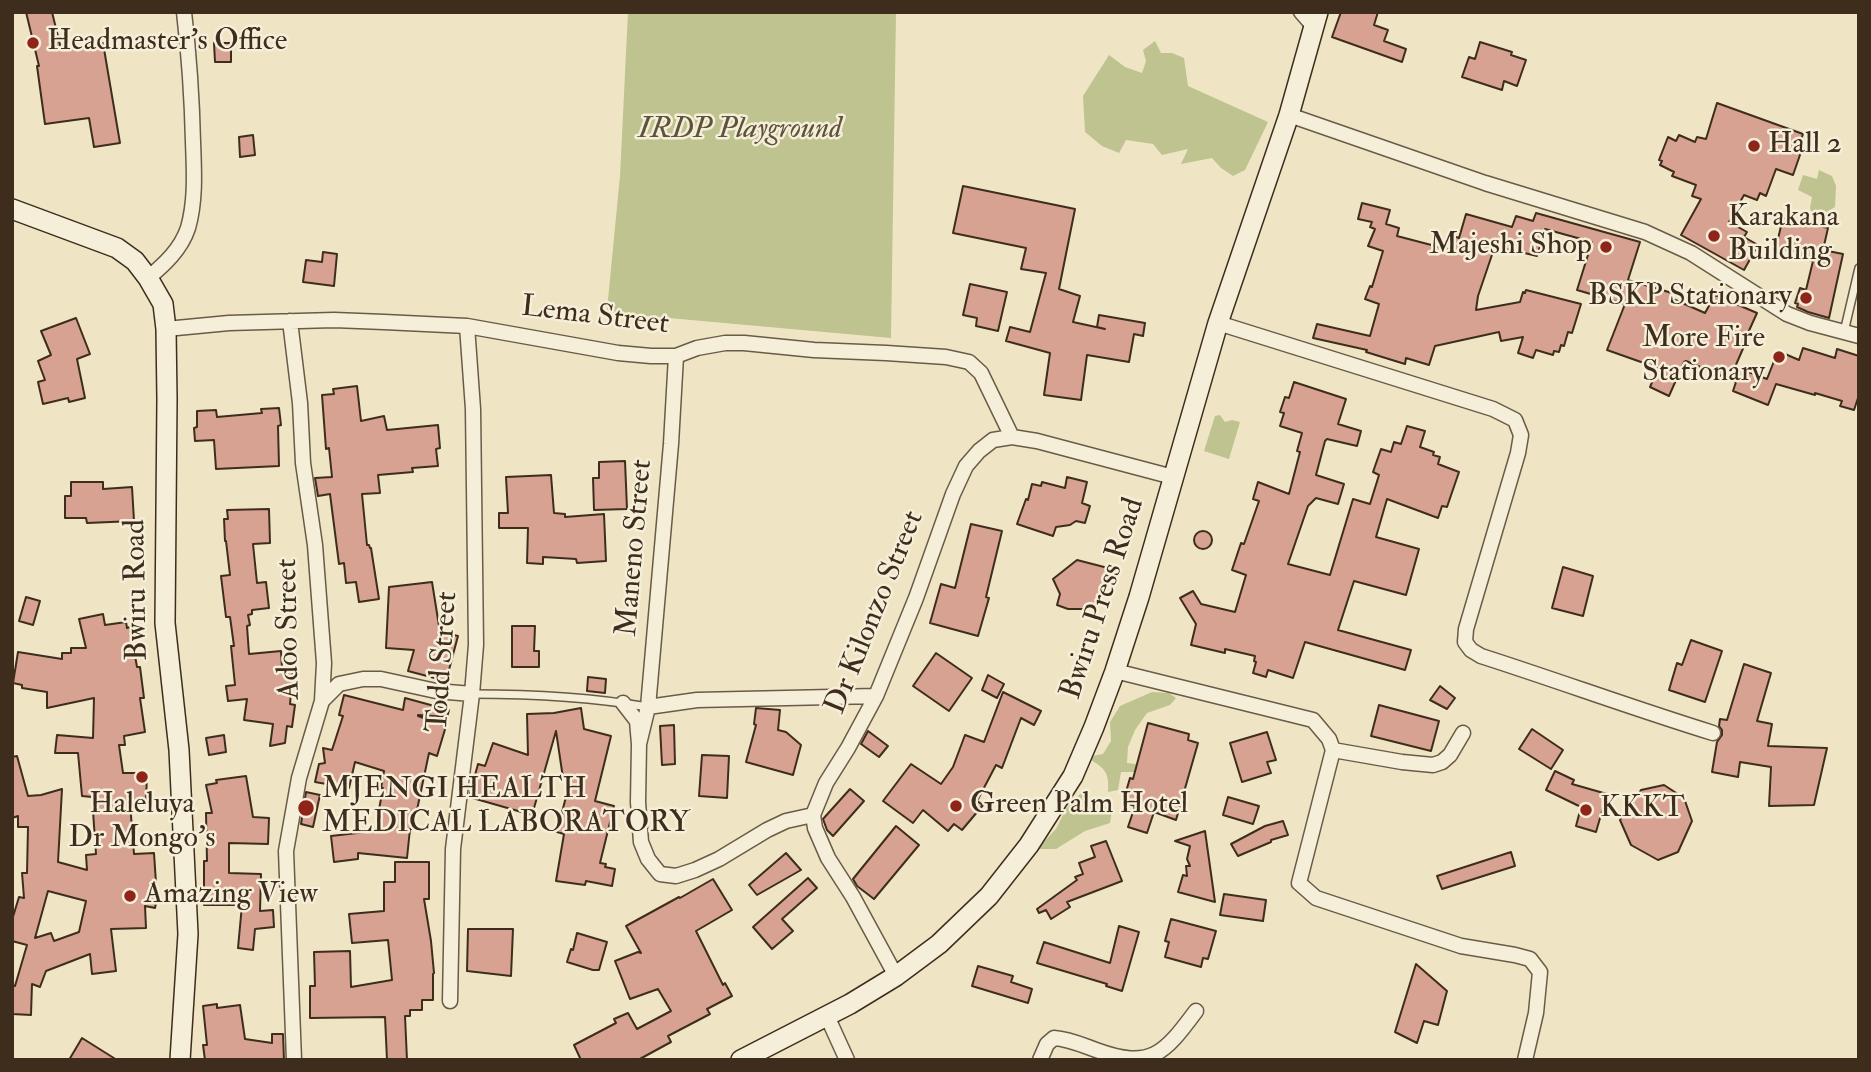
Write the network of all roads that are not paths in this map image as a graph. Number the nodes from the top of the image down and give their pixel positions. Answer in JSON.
{"nodes":[{"id":1,"x":184,"y":12,"type":"edge"},
{"id":2,"x":1301,"y":12,"type":"edge"},
{"id":3,"x":1317,"y":20,"type":"edge"},
{"id":4,"x":1289,"y":115,"type":"junction"},
{"id":5,"x":12,"y":209,"type":"edge"},
{"id":6,"x":1859,"y":268,"type":"edge"},
{"id":7,"x":148,"y":278,"type":"junction"},
{"id":8,"x":290,"y":321,"type":"junction"},
{"id":9,"x":1218,"y":323,"type":"junction"},
{"id":10,"x":467,"y":326,"type":"junction"},
{"id":11,"x":166,"y":329,"type":"junction"},
{"id":12,"x":1851,"y":334,"type":"edge"},
{"id":13,"x":676,"y":356,"type":"junction"},
{"id":14,"x":1012,"y":437,"type":"junction"},
{"id":15,"x":1173,"y":477,"type":"junction"},
{"id":16,"x":1115,"y":671,"type":"junction"},
{"id":17,"x":472,"y":694,"type":"junction"},
{"id":18,"x":876,"y":696,"type":"junction"},
{"id":19,"x":321,"y":701,"type":"junction"},
{"id":20,"x":623,"y":703,"type":"junction"},
{"id":21,"x":648,"y":707,"type":"junction"},
{"id":22,"x":1463,"y":733,"type":"dead end"},
{"id":23,"x":1713,"y":733,"type":"dead end"},
{"id":24,"x":639,"y":744,"type":"junction"},
{"id":25,"x":1333,"y":750,"type":"junction"},
{"id":26,"x":813,"y":815,"type":"junction"},
{"id":27,"x":896,"y":976,"type":"junction"},
{"id":28,"x":450,"y":1001,"type":"dead end"},
{"id":29,"x":1196,"y":1011,"type":"dead end"},
{"id":30,"x":827,"y":1016,"type":"junction"},
{"id":31,"x":180,"y":1060,"type":"edge"},
{"id":32,"x":294,"y":1060,"type":"edge"},
{"id":33,"x":741,"y":1060,"type":"edge"},
{"id":34,"x":847,"y":1060,"type":"edge"},
{"id":35,"x":1040,"y":1060,"type":"edge"},
{"id":36,"x":1525,"y":1060,"type":"edge"}],
"edges":[{"from":1,"to":7,"type":"street"},
{"from":2,"to":3,"type":"street"},
{"from":3,"to":4,"type":"street","name":"Bwiru Press Road"},
{"from":4,"to":9,"type":"street","name":"Bwiru Press Road"},
{"from":4,"to":12,"type":"street"},
{"from":5,"to":7,"type":"street","name":"Bwiru Road"},
{"from":6,"to":12,"type":"lane"},
{"from":7,"to":11,"type":"street","name":"Bwiru Road"},
{"from":8,"to":10,"type":"street","name":"Lema Street"},
{"from":8,"to":11,"type":"street","name":"Lema Street"},
{"from":8,"to":19,"type":"street","name":"Adoo Street"},
{"from":9,"to":15,"type":"street","name":"Bwiru Press Road"},
{"from":9,"to":23,"type":"street"},
{"from":10,"to":13,"type":"street","name":"Lema Street"},
{"from":10,"to":17,"type":"street","name":"Todd Street"},
{"from":11,"to":31,"type":"street","name":"Bwiru Road"},
{"from":13,"to":14,"type":"street","name":"Lema Street"},
{"from":13,"to":21,"type":"street","name":"Maneno Street"},
{"from":14,"to":15,"type":"street"},
{"from":14,"to":18,"type":"street","name":"Dr Kilonzo Street"},
{"from":15,"to":16,"type":"street","name":"Bwiru Press Road"},
{"from":16,"to":25,"type":"street"},
{"from":16,"to":27,"type":"street","name":"Bwiru Press Road"},
{"from":17,"to":19,"type":"street"},
{"from":17,"to":20,"type":"lane"},
{"from":17,"to":28,"type":"street","name":"Todd Street"},
{"from":18,"to":21,"type":"street"},
{"from":18,"to":26,"type":"street","name":"Dr Kilonzo Street"},
{"from":19,"to":32,"type":"street","name":"Adoo Street"},
{"from":20,"to":21,"type":"lane"},
{"from":20,"to":24,"type":"street"},
{"from":21,"to":24,"type":"street","name":"Maneno Street"},
{"from":22,"to":25,"type":"street"},
{"from":24,"to":26,"type":"street"},
{"from":25,"to":36,"type":"street"},
{"from":26,"to":27,"type":"street"},
{"from":27,"to":30,"type":"street","name":"Bwiru Press Road"},
{"from":29,"to":35,"type":"street"},
{"from":30,"to":33,"type":"street","name":"Bwiru Press Road"},
{"from":30,"to":34,"type":"street"}]}
